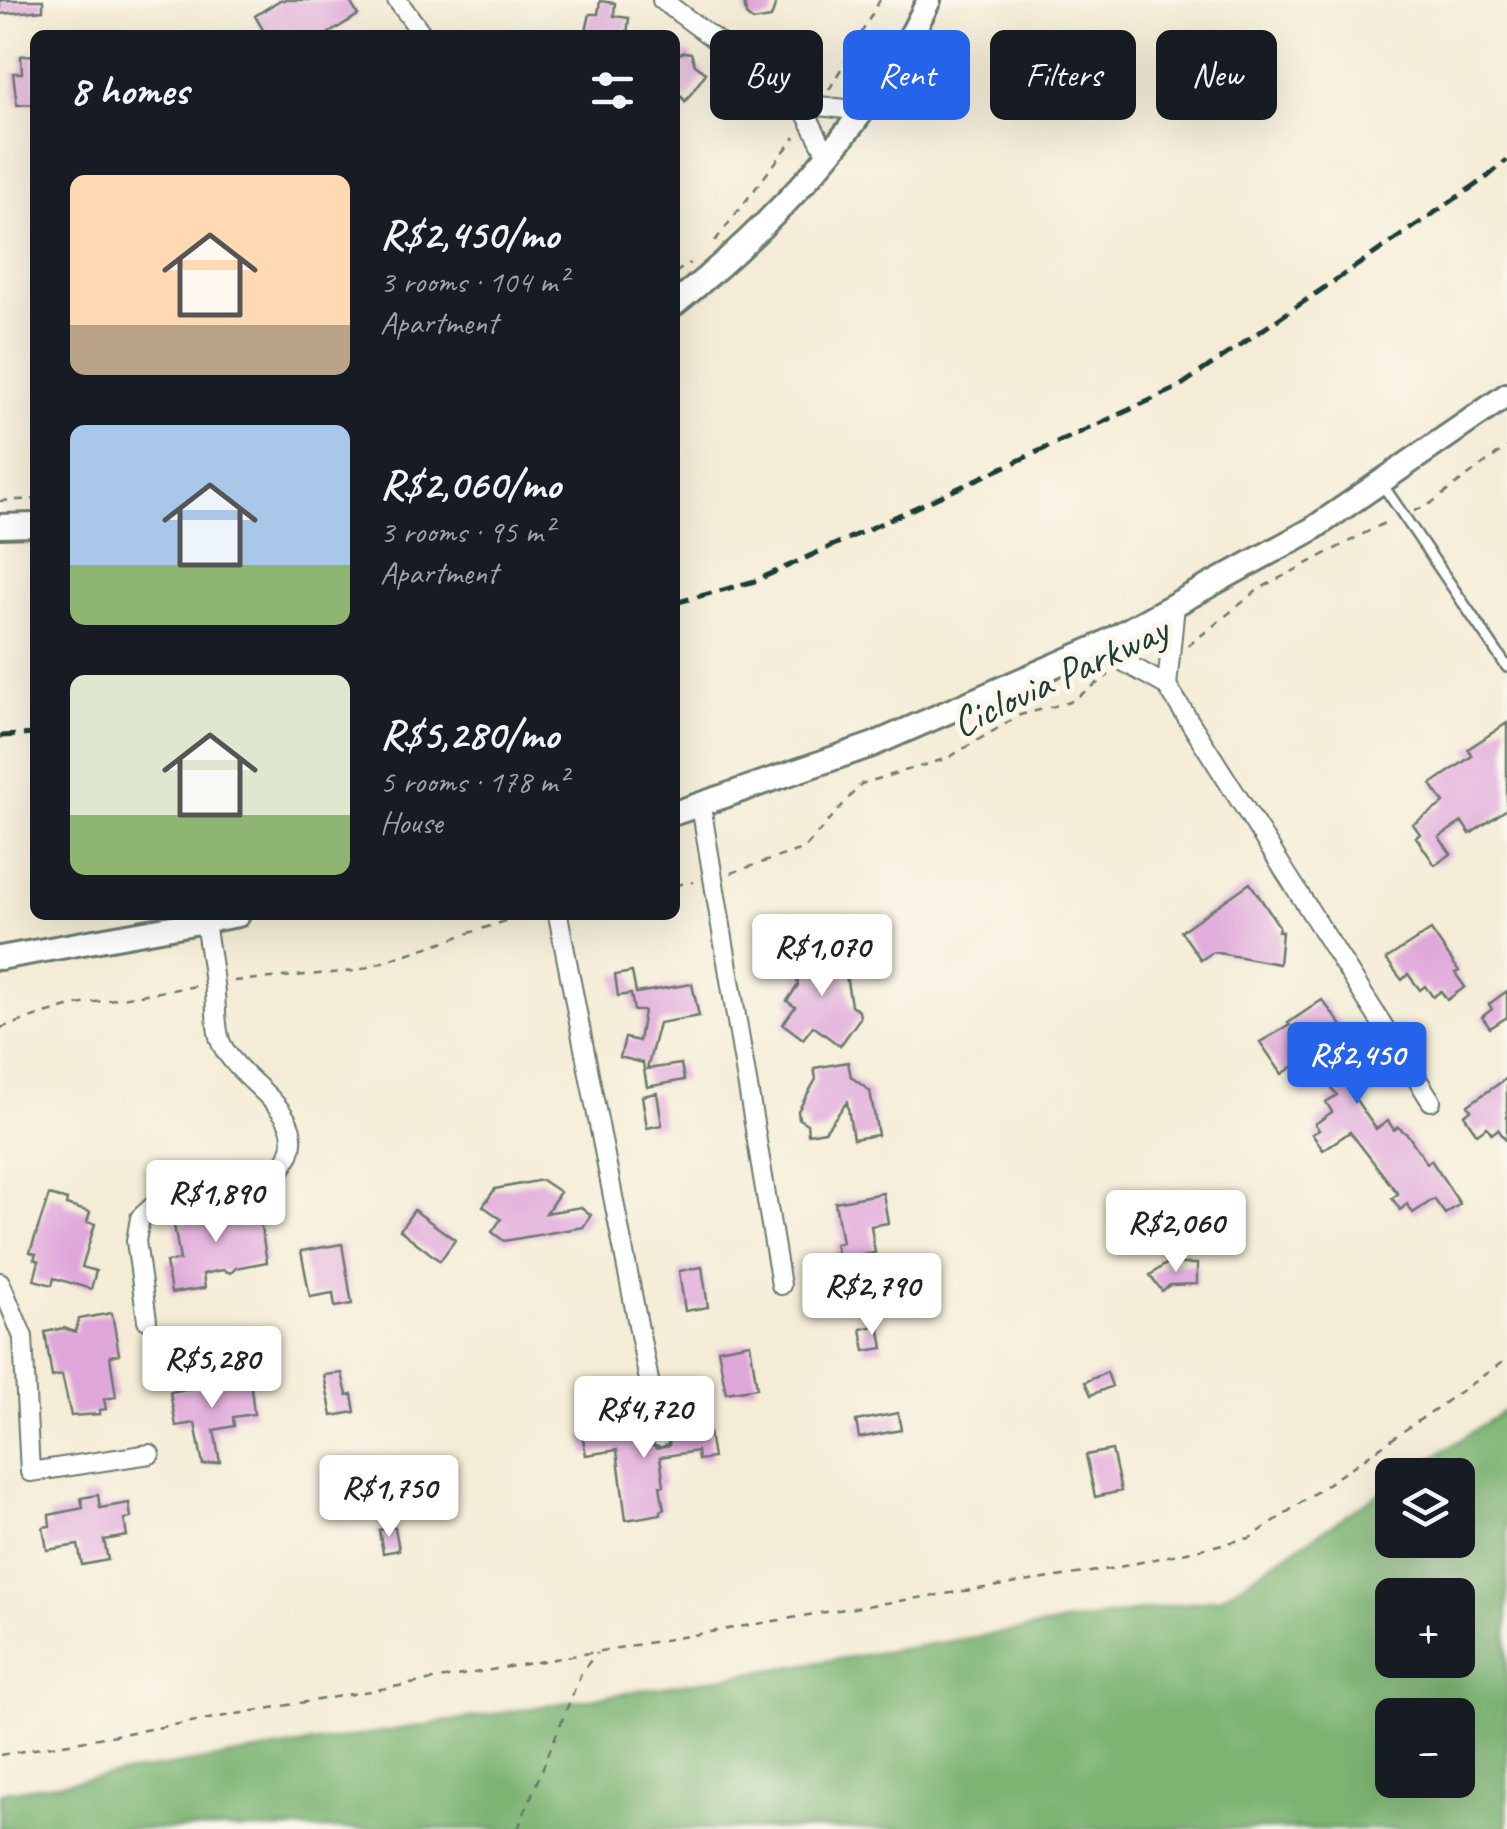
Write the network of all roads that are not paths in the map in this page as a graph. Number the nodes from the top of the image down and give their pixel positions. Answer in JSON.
{"nodes":[{"id":1,"x":396,"y":0,"type":"edge"},
{"id":2,"x":662,"y":0,"type":"edge"},
{"id":3,"x":928,"y":0,"type":"edge"},
{"id":4,"x":420,"y":30,"type":"edge"},
{"id":5,"x":910,"y":30,"type":"edge"},
{"id":6,"x":710,"y":36,"type":"edge"},
{"id":7,"x":813,"y":120,"type":"edge"},
{"id":8,"x":856,"y":120,"type":"edge"},
{"id":9,"x":827,"y":156,"type":"junction"},
{"id":10,"x":680,"y":300,"type":"edge"},
{"id":11,"x":1507,"y":395,"type":"edge"},
{"id":12,"x":1382,"y":484,"type":"junction"},
{"id":13,"x":30,"y":525,"type":"edge"},
{"id":14,"x":0,"y":526,"type":"edge"},
{"id":15,"x":1175,"y":605,"type":"junction"},
{"id":16,"x":1097,"y":647,"type":"junction"},
{"id":17,"x":1507,"y":667,"type":"edge"},
{"id":18,"x":1167,"y":686,"type":"junction"},
{"id":19,"x":701,"y":806,"type":"junction"},
{"id":20,"x":680,"y":812,"type":"edge"},
{"id":21,"x":214,"y":920,"type":"edge"},
{"id":22,"x":559,"y":920,"type":"edge"},
{"id":23,"x":204,"y":922,"type":"junction"},
{"id":24,"x":0,"y":958,"type":"edge"},
{"id":25,"x":1431,"y":1100,"type":"dead end"},
{"id":26,"x":0,"y":1282,"type":"edge"},
{"id":27,"x":781,"y":1285,"type":"dead end"},
{"id":28,"x":147,"y":1320,"type":"dead end"},
{"id":29,"x":660,"y":1436,"type":"dead end"},
{"id":30,"x":150,"y":1454,"type":"dead end"}],
"edges":[{"from":1,"to":4,"type":"street"},
{"from":2,"to":6,"type":"street"},
{"from":3,"to":5,"type":"main road"},
{"from":7,"to":9,"type":"street"},
{"from":8,"to":9,"type":"main road"},
{"from":9,"to":10,"type":"main road"},
{"from":11,"to":12,"type":"main road"},
{"from":12,"to":15,"type":"main road"},
{"from":12,"to":17,"type":"lane"},
{"from":13,"to":14,"type":"main road"},
{"from":15,"to":16,"type":"main road"},
{"from":15,"to":18,"type":"street"},
{"from":16,"to":18,"type":"street"},
{"from":16,"to":19,"type":"main road"},
{"from":18,"to":25,"type":"street"},
{"from":19,"to":20,"type":"main road"},
{"from":19,"to":27,"type":"street"},
{"from":21,"to":23,"type":"main road"},
{"from":22,"to":29,"type":"street"},
{"from":23,"to":24,"type":"main road"},
{"from":23,"to":28,"type":"street"},
{"from":26,"to":30,"type":"street"}]}
